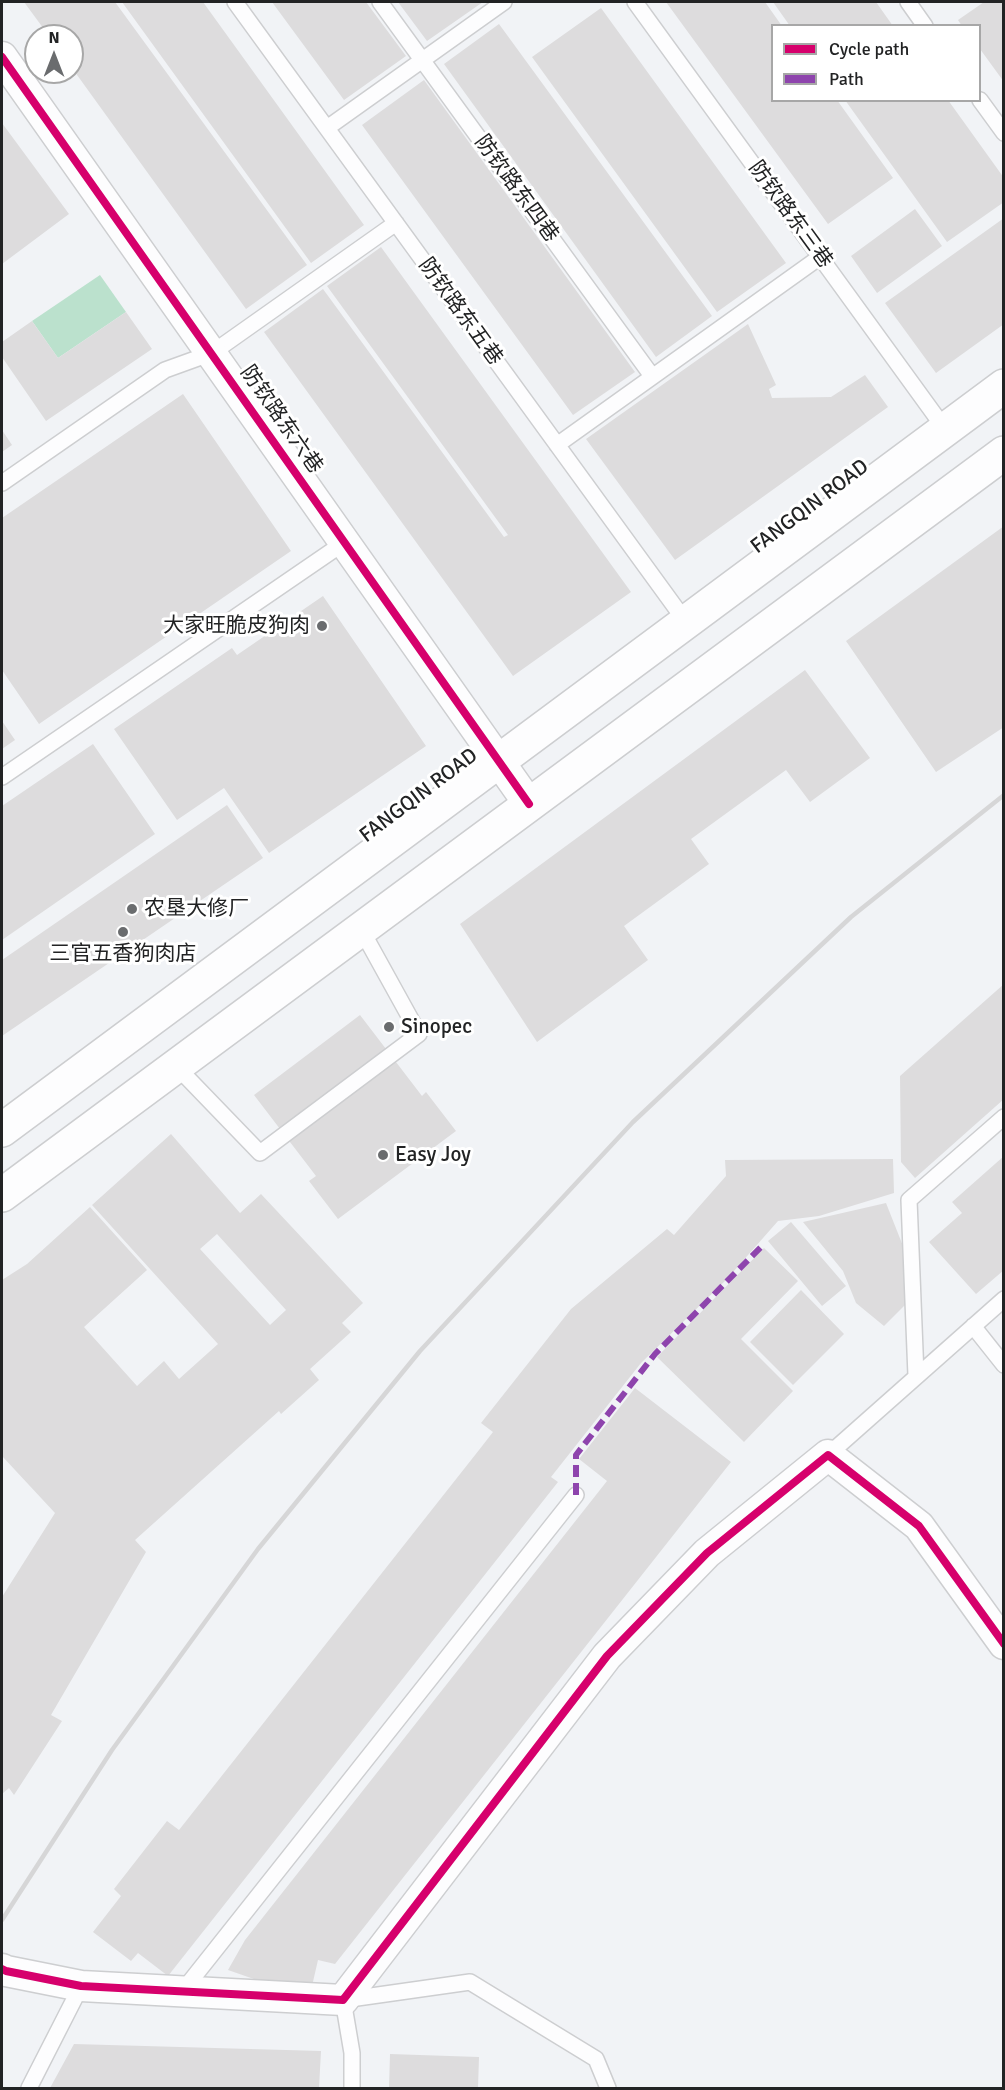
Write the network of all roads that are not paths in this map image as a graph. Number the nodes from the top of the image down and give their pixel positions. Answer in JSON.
{"nodes":[{"id":1,"x":235,"y":2,"type":"edge"},
{"id":2,"x":380,"y":2,"type":"edge"},
{"id":3,"x":504,"y":2,"type":"edge"},
{"id":4,"x":635,"y":2,"type":"edge"},
{"id":5,"x":908,"y":2,"type":"edge"},
{"id":6,"x":924,"y":24,"type":"edge"},
{"id":7,"x":2,"y":57,"type":"edge"},
{"id":8,"x":423,"y":60,"type":"junction"},
{"id":9,"x":981,"y":101,"type":"edge"},
{"id":10,"x":327,"y":128,"type":"junction"},
{"id":11,"x":1004,"y":133,"type":"edge"},
{"id":12,"x":396,"y":223,"type":"junction"},
{"id":13,"x":819,"y":256,"type":"junction"},
{"id":14,"x":212,"y":352,"type":"junction"},
{"id":15,"x":652,"y":376,"type":"junction"},
{"id":16,"x":1004,"y":386,"type":"edge"},
{"id":17,"x":945,"y":429,"type":"junction"},
{"id":18,"x":557,"y":445,"type":"junction"},
{"id":19,"x":1004,"y":453,"type":"edge"},
{"id":20,"x":2,"y":483,"type":"edge"},
{"id":21,"x":345,"y":542,"type":"junction"},
{"id":22,"x":686,"y":622,"type":"junction"},
{"id":23,"x":498,"y":760,"type":"junction"},
{"id":24,"x":2,"y":777,"type":"edge"},
{"id":25,"x":529,"y":804,"type":"junction"},
{"id":26,"x":360,"y":929,"type":"junction"},
{"id":27,"x":176,"y":1066,"type":"junction"},
{"id":28,"x":1004,"y":1117,"type":"edge"},
{"id":29,"x":2,"y":1130,"type":"edge"},
{"id":30,"x":2,"y":1195,"type":"edge"},
{"id":31,"x":1004,"y":1299,"type":"edge"},
{"id":32,"x":974,"y":1326,"type":"junction"},
{"id":33,"x":1004,"y":1365,"type":"edge"},
{"id":34,"x":916,"y":1376,"type":"junction"},
{"id":35,"x":828,"y":1455,"type":"junction"},
{"id":36,"x":576,"y":1495,"type":"dead end"},
{"id":37,"x":1004,"y":1644,"type":"edge"},
{"id":38,"x":2,"y":1969,"type":"edge"},
{"id":39,"x":81,"y":1986,"type":"junction"},
{"id":40,"x":181,"y":1993,"type":"junction"},
{"id":41,"x":343,"y":2000,"type":"junction"},
{"id":42,"x":29,"y":2088,"type":"edge"},
{"id":43,"x":352,"y":2088,"type":"edge"},
{"id":44,"x":608,"y":2088,"type":"edge"}],
"edges":[{"from":1,"to":10,"type":"lane","name":"防钦路东五巷"},
{"from":2,"to":8,"type":"lane","name":"防钦路东四巷"},
{"from":3,"to":8,"type":"lane"},
{"from":4,"to":13,"type":"lane","name":"防钦路东三巷"},
{"from":5,"to":6,"type":"lane"},
{"from":7,"to":14,"type":"street","name":"防钦路东六巷"},
{"from":8,"to":10,"type":"lane"},
{"from":8,"to":15,"type":"lane","name":"防钦路东四巷"},
{"from":9,"to":11,"type":"lane"},
{"from":10,"to":12,"type":"lane","name":"防钦路东五巷"},
{"from":12,"to":14,"type":"lane"},
{"from":12,"to":18,"type":"lane","name":"防钦路东五巷"},
{"from":13,"to":15,"type":"lane"},
{"from":13,"to":17,"type":"lane","name":"防钦路东三巷"},
{"from":14,"to":20,"type":"lane"},
{"from":14,"to":21,"type":"street","name":"防钦路东六巷"},
{"from":15,"to":18,"type":"lane"},
{"from":16,"to":17,"type":"main road","name":"FANGQIN ROAD"},
{"from":17,"to":22,"type":"main road","name":"FANGQIN ROAD"},
{"from":18,"to":22,"type":"lane","name":"防钦路东五巷"},
{"from":19,"to":25,"type":"main road"},
{"from":21,"to":23,"type":"street","name":"防钦路东六巷"},
{"from":21,"to":24,"type":"lane"},
{"from":22,"to":23,"type":"main road","name":"FANGQIN ROAD"},
{"from":23,"to":25,"type":"street","name":"防钦路东六巷"},
{"from":23,"to":29,"type":"main road","name":"FANGQIN ROAD"},
{"from":25,"to":26,"type":"main road"},
{"from":26,"to":27,"type":"main road"},
{"from":26,"to":27,"type":"lane"},
{"from":27,"to":30,"type":"main road"},
{"from":28,"to":34,"type":"lane"},
{"from":31,"to":32,"type":"lane"},
{"from":32,"to":33,"type":"lane"},
{"from":32,"to":34,"type":"lane"},
{"from":34,"to":35,"type":"lane"},
{"from":35,"to":37,"type":"street"},
{"from":35,"to":41,"type":"street"},
{"from":36,"to":40,"type":"lane"},
{"from":38,"to":39,"type":"street"},
{"from":39,"to":40,"type":"street"},
{"from":39,"to":42,"type":"lane"},
{"from":40,"to":41,"type":"street"},
{"from":41,"to":43,"type":"lane"},
{"from":41,"to":44,"type":"lane"}]}
